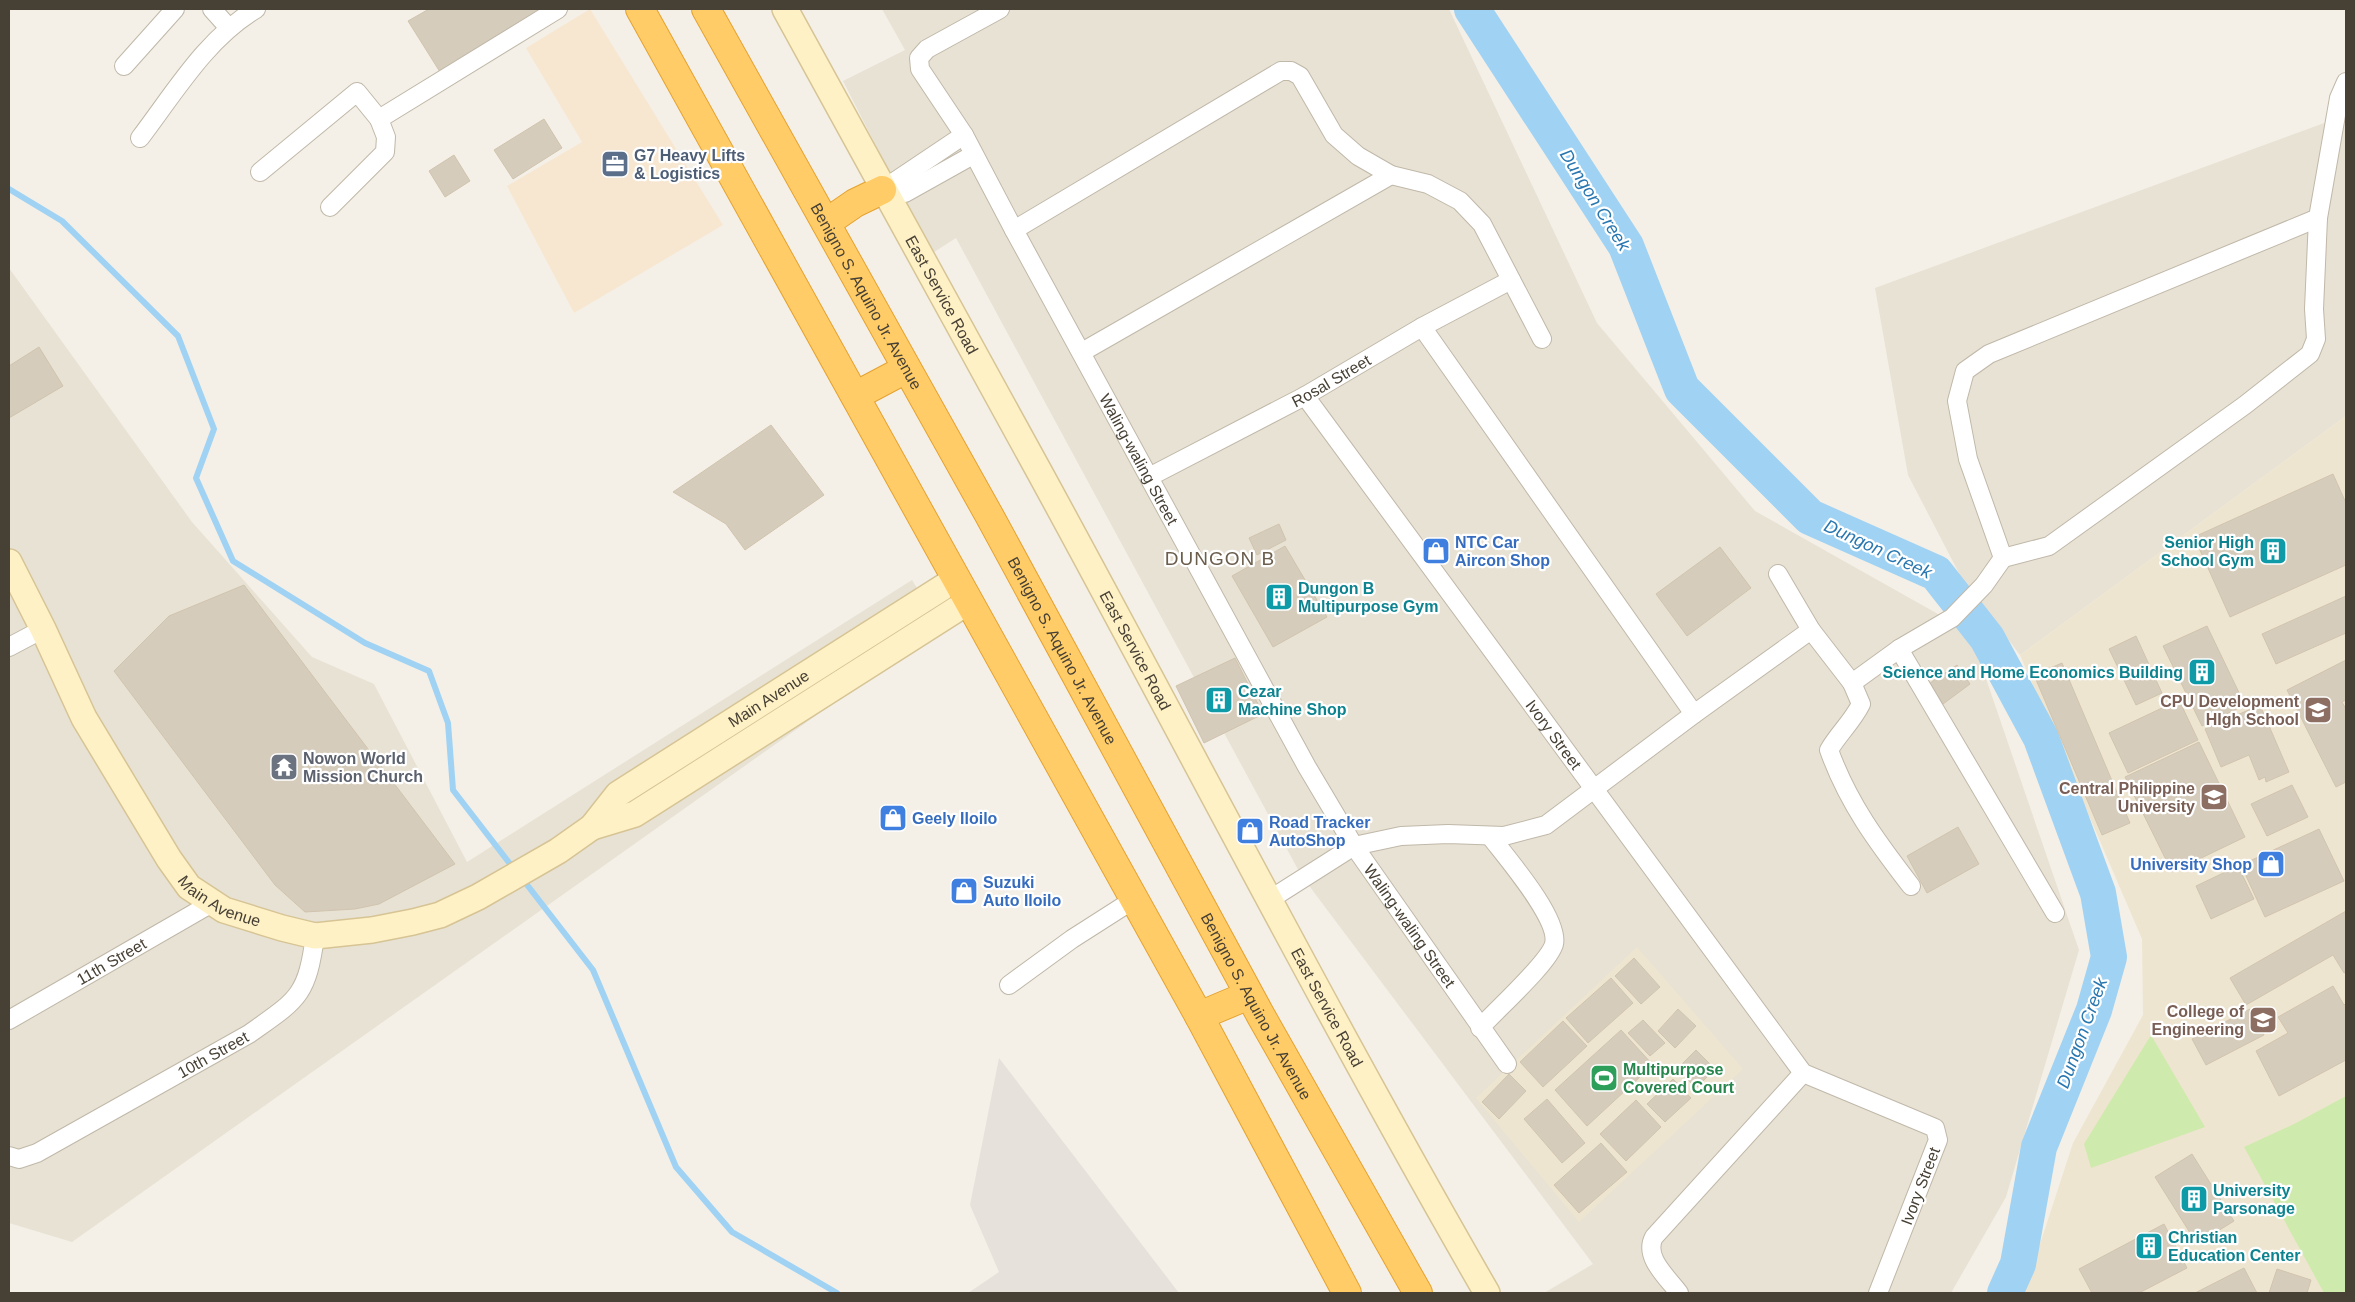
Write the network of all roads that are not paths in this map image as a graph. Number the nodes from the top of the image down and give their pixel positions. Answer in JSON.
{"nodes":[{"id":1,"x":175,"y":9,"type":"edge"},
{"id":2,"x":212,"y":9,"type":"edge"},
{"id":3,"x":256,"y":9,"type":"edge"},
{"id":4,"x":558,"y":9,"type":"edge"},
{"id":5,"x":640,"y":9,"type":"edge"},
{"id":6,"x":706,"y":9,"type":"edge"},
{"id":7,"x":785,"y":9,"type":"edge"},
{"id":8,"x":1000,"y":9,"type":"edge"},
{"id":9,"x":229,"y":28,"type":"junction"},
{"id":10,"x":124,"y":66,"type":"dead end"},
{"id":11,"x":2346,"y":82,"type":"edge"},
{"id":12,"x":379,"y":119,"type":"junction"},
{"id":13,"x":964,"y":135,"type":"junction"},
{"id":14,"x":140,"y":138,"type":"dead end"},
{"id":15,"x":973,"y":155,"type":"junction"},
{"id":16,"x":260,"y":172,"type":"dead end"},
{"id":17,"x":1392,"y":175,"type":"junction"},
{"id":18,"x":882,"y":190,"type":"junction"},
{"id":19,"x":330,"y":207,"type":"dead end"},
{"id":20,"x":2318,"y":218,"type":"junction"},
{"id":21,"x":826,"y":223,"type":"junction"},
{"id":22,"x":1014,"y":230,"type":"junction"},
{"id":23,"x":1511,"y":280,"type":"junction"},
{"id":24,"x":1422,"y":327,"type":"junction"},
{"id":25,"x":1542,"y":340,"type":"dead end"},
{"id":26,"x":1082,"y":352,"type":"junction"},
{"id":27,"x":906,"y":369,"type":"junction"},
{"id":28,"x":855,"y":396,"type":"junction"},
{"id":29,"x":1305,"y":396,"type":"junction"},
{"id":30,"x":1149,"y":477,"type":"junction"},
{"id":31,"x":2002,"y":558,"type":"junction"},
{"id":32,"x":9,"y":562,"type":"edge"},
{"id":33,"x":1778,"y":574,"type":"dead end"},
{"id":34,"x":962,"y":591,"type":"junction"},
{"id":35,"x":43,"y":629,"type":"junction"},
{"id":36,"x":1811,"y":630,"type":"junction"},
{"id":37,"x":9,"y":646,"type":"edge"},
{"id":38,"x":1899,"y":649,"type":"junction"},
{"id":39,"x":1852,"y":683,"type":"junction"},
{"id":40,"x":1694,"y":714,"type":"junction"},
{"id":41,"x":1592,"y":789,"type":"junction"},
{"id":42,"x":1490,"y":836,"type":"junction"},
{"id":43,"x":1354,"y":846,"type":"junction"},
{"id":44,"x":1911,"y":886,"type":"dead end"},
{"id":45,"x":1133,"y":900,"type":"junction"},
{"id":46,"x":1269,"y":900,"type":"junction"},
{"id":47,"x":212,"y":903,"type":"junction"},
{"id":48,"x":2055,"y":913,"type":"dead end"},
{"id":49,"x":315,"y":936,"type":"junction"},
{"id":50,"x":1009,"y":985,"type":"dead end"},
{"id":51,"x":1249,"y":995,"type":"junction"},
{"id":52,"x":1199,"y":1016,"type":"junction"},
{"id":53,"x":9,"y":1020,"type":"edge"},
{"id":54,"x":1480,"y":1028,"type":"junction"},
{"id":55,"x":1507,"y":1064,"type":"dead end"},
{"id":56,"x":1803,"y":1073,"type":"junction"},
{"id":57,"x":9,"y":1156,"type":"edge"},
{"id":58,"x":1341,"y":1291,"type":"edge"},
{"id":59,"x":1418,"y":1293,"type":"edge"},
{"id":60,"x":1487,"y":1293,"type":"edge"},
{"id":61,"x":1679,"y":1293,"type":"edge"},
{"id":62,"x":1878,"y":1293,"type":"edge"}],
"edges":[{"from":1,"to":10,"type":"street"},
{"from":2,"to":9,"type":"street"},
{"from":3,"to":9,"type":"street"},
{"from":4,"to":12,"type":"street"},
{"from":5,"to":28,"type":"highway"},
{"from":6,"to":21,"type":"highway","name":"Benigno S. Aquino Jr. Avenue"},
{"from":7,"to":18,"type":"street","name":"East Service Road"},
{"from":8,"to":13,"type":"street","name":"Waling-waling Street"},
{"from":9,"to":14,"type":"street"},
{"from":11,"to":20,"type":"street"},
{"from":12,"to":16,"type":"street"},
{"from":12,"to":19,"type":"street"},
{"from":13,"to":15,"type":"street","name":"Waling-waling Street"},
{"from":13,"to":18,"type":"street"},
{"from":15,"to":18,"type":"street"},
{"from":15,"to":22,"type":"street","name":"Waling-waling Street"},
{"from":17,"to":22,"type":"street"},
{"from":17,"to":23,"type":"street"},
{"from":17,"to":26,"type":"street"},
{"from":18,"to":21,"type":"highway"},
{"from":18,"to":46,"type":"street","name":"East Service Road"},
{"from":20,"to":31,"type":"street"},
{"from":20,"to":31,"type":"street"},
{"from":21,"to":27,"type":"highway","name":"Benigno S. Aquino Jr. Avenue"},
{"from":22,"to":26,"type":"street","name":"Waling-waling Street"},
{"from":23,"to":24,"type":"street","name":"Rosal Street"},
{"from":23,"to":25,"type":"street"},
{"from":24,"to":29,"type":"street","name":"Rosal Street"},
{"from":24,"to":40,"type":"street"},
{"from":26,"to":30,"type":"street","name":"Waling-waling Street"},
{"from":27,"to":28,"type":"highway"},
{"from":27,"to":51,"type":"highway","name":"Benigno S. Aquino Jr. Avenue"},
{"from":28,"to":34,"type":"highway"},
{"from":29,"to":30,"type":"street","name":"Rosal Street"},
{"from":29,"to":41,"type":"street","name":"Ivory Street"},
{"from":30,"to":43,"type":"street","name":"Waling-waling Street"},
{"from":31,"to":38,"type":"street"},
{"from":32,"to":35,"type":"street","name":"Main Avenue"},
{"from":33,"to":36,"type":"street"},
{"from":34,"to":45,"type":"highway"},
{"from":34,"to":49,"type":"street","name":"Main Avenue"},
{"from":35,"to":37,"type":"street"},
{"from":35,"to":47,"type":"street","name":"Main Avenue"},
{"from":36,"to":39,"type":"street"},
{"from":36,"to":40,"type":"street"},
{"from":38,"to":39,"type":"street"},
{"from":38,"to":48,"type":"street"},
{"from":39,"to":44,"type":"street"},
{"from":40,"to":41,"type":"street"},
{"from":41,"to":42,"type":"street"},
{"from":41,"to":56,"type":"street","name":"Ivory Street"},
{"from":42,"to":43,"type":"street"},
{"from":42,"to":54,"type":"street"},
{"from":43,"to":46,"type":"street"},
{"from":43,"to":54,"type":"street","name":"Waling-waling Street"},
{"from":45,"to":50,"type":"street"},
{"from":45,"to":52,"type":"highway"},
{"from":46,"to":60,"type":"street","name":"East Service Road"},
{"from":47,"to":49,"type":"street","name":"Main Avenue"},
{"from":47,"to":53,"type":"street","name":"11th Street"},
{"from":49,"to":57,"type":"street","name":"10th Street"},
{"from":51,"to":52,"type":"highway"},
{"from":51,"to":59,"type":"highway","name":"Benigno S. Aquino Jr. Avenue"},
{"from":52,"to":58,"type":"highway"},
{"from":54,"to":55,"type":"street","name":"Waling-waling Street"},
{"from":56,"to":61,"type":"street"},
{"from":56,"to":62,"type":"street","name":"Ivory Street"}]}
